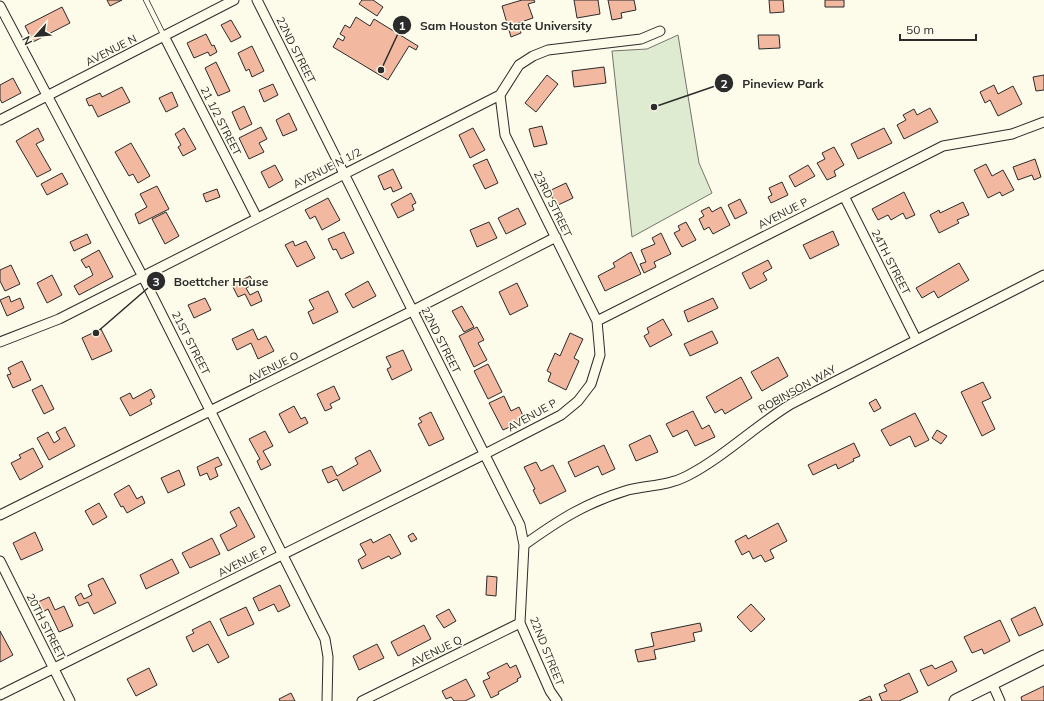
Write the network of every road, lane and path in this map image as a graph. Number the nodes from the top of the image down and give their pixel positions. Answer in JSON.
{"nodes":[{"id":1,"x":146,"y":0,"type":"edge"},
{"id":2,"x":234,"y":0,"type":"edge"},
{"id":3,"x":257,"y":0,"type":"edge"},
{"id":4,"x":0,"y":6,"type":"edge"},
{"id":5,"x":660,"y":31,"type":"dead end"},
{"id":6,"x":164,"y":36,"type":"junction"},
{"id":7,"x":500,"y":94,"type":"junction"},
{"id":8,"x":48,"y":96,"type":"junction"},
{"id":9,"x":0,"y":120,"type":"edge"},
{"id":10,"x":1044,"y":122,"type":"edge"},
{"id":11,"x":344,"y":172,"type":"junction"},
{"id":12,"x":844,"y":196,"type":"junction"},
{"id":13,"x":257,"y":218,"type":"junction"},
{"id":14,"x":556,"y":237,"type":"junction"},
{"id":15,"x":1044,"y":275,"type":"edge"},
{"id":16,"x":143,"y":277,"type":"junction"},
{"id":17,"x":412,"y":311,"type":"junction"},
{"id":18,"x":597,"y":320,"type":"junction"},
{"id":19,"x":916,"y":339,"type":"junction"},
{"id":20,"x":0,"y":342,"type":"edge"},
{"id":21,"x":212,"y":411,"type":"junction"},
{"id":22,"x":485,"y":454,"type":"junction"},
{"id":23,"x":0,"y":515,"type":"edge"},
{"id":24,"x":524,"y":545,"type":"junction"},
{"id":25,"x":282,"y":554,"type":"junction"},
{"id":26,"x":0,"y":561,"type":"edge"},
{"id":27,"x":520,"y":623,"type":"junction"},
{"id":28,"x":1044,"y":657,"type":"edge"},
{"id":29,"x":54,"y":668,"type":"junction"},
{"id":30,"x":992,"y":683,"type":"junction"},
{"id":31,"x":0,"y":695,"type":"edge"},
{"id":32,"x":70,"y":701,"type":"edge"},
{"id":33,"x":327,"y":701,"type":"edge"},
{"id":34,"x":362,"y":701,"type":"edge"},
{"id":35,"x":557,"y":701,"type":"edge"},
{"id":36,"x":956,"y":701,"type":"edge"},
{"id":37,"x":1000,"y":701,"type":"edge"}],
"edges":[{"from":1,"to":6,"type":"lane"},
{"from":2,"to":6,"type":"street","name":"AVENUE N"},
{"from":3,"to":11,"type":"street","name":"22ND STREET"},
{"from":4,"to":8,"type":"street","name":"21ST STREET"},
{"from":5,"to":7,"type":"street"},
{"from":6,"to":8,"type":"street","name":"AVENUE N"},
{"from":6,"to":13,"type":"street","name":"21 1/2 STREET"},
{"from":7,"to":11,"type":"street","name":"AVENUE N 1/2"},
{"from":7,"to":14,"type":"street","name":"23RD STREET"},
{"from":8,"to":9,"type":"street","name":"AVENUE N"},
{"from":8,"to":16,"type":"street","name":"21ST STREET"},
{"from":10,"to":12,"type":"street","name":"AVENUE P"},
{"from":11,"to":13,"type":"street","name":"AVENUE N 1/2"},
{"from":11,"to":17,"type":"street","name":"22ND STREET"},
{"from":12,"to":18,"type":"street","name":"AVENUE P"},
{"from":12,"to":19,"type":"street","name":"24TH STREET"},
{"from":13,"to":16,"type":"street","name":"AVENUE N 1/2"},
{"from":14,"to":17,"type":"street","name":"AVENUE O"},
{"from":14,"to":18,"type":"street","name":"23RD STREET"},
{"from":15,"to":19,"type":"street","name":"ROBINSON WAY"},
{"from":16,"to":20,"type":"street","name":"AVENUE N 1/2"},
{"from":16,"to":21,"type":"street","name":"21ST STREET"},
{"from":17,"to":21,"type":"street","name":"AVENUE O"},
{"from":17,"to":22,"type":"street","name":"22ND STREET"},
{"from":18,"to":22,"type":"street","name":"AVENUE P"},
{"from":19,"to":24,"type":"street","name":"ROBINSON WAY"},
{"from":21,"to":23,"type":"street","name":"AVENUE O"},
{"from":21,"to":25,"type":"street","name":"21ST STREET"},
{"from":22,"to":24,"type":"street","name":"22ND STREET"},
{"from":22,"to":25,"type":"street","name":"AVENUE P"},
{"from":24,"to":27,"type":"street","name":"22ND STREET"},
{"from":25,"to":29,"type":"street","name":"AVENUE P"},
{"from":25,"to":33,"type":"street","name":"21ST STREET"},
{"from":26,"to":29,"type":"street","name":"20TH STREET"},
{"from":27,"to":34,"type":"street","name":"AVENUE Q"},
{"from":27,"to":35,"type":"street","name":"22ND STREET"},
{"from":28,"to":30,"type":"street"},
{"from":29,"to":31,"type":"street","name":"AVENUE P"},
{"from":29,"to":32,"type":"street","name":"20TH STREET"},
{"from":30,"to":36,"type":"street"},
{"from":30,"to":37,"type":"street"}]}
